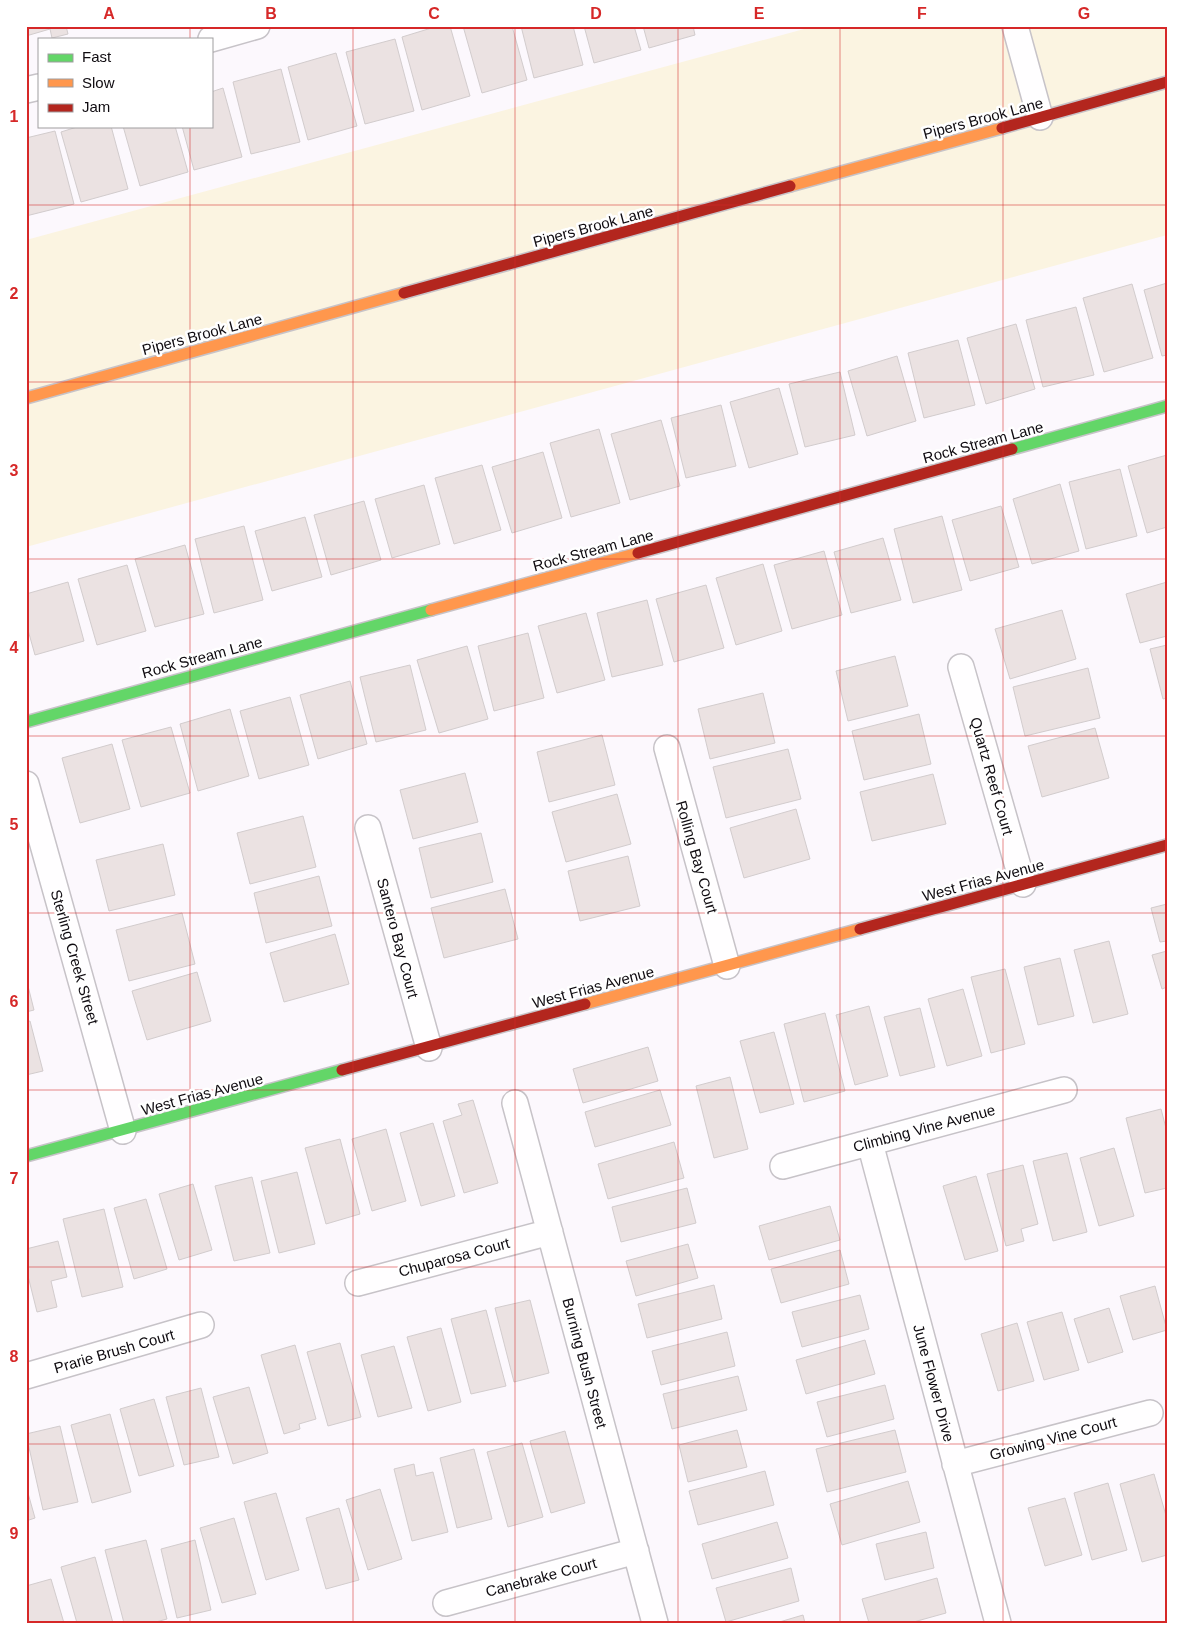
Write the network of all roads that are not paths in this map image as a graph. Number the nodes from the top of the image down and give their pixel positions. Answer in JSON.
{"nodes":[{"id":1,"x":257,"y":26,"type":"edge"},
{"id":2,"x":1015,"y":26,"type":"edge"},
{"id":3,"x":212,"y":39,"type":"edge"},
{"id":4,"x":1167,"y":82,"type":"edge"},
{"id":5,"x":1040,"y":118,"type":"junction"},
{"id":6,"x":26,"y":398,"type":"edge"},
{"id":7,"x":1167,"y":406,"type":"edge"},
{"id":8,"x":961,"y":668,"type":"dead end"},
{"id":9,"x":26,"y":722,"type":"edge"},
{"id":10,"x":667,"y":748,"type":"dead end"},
{"id":11,"x":26,"y":784,"type":"edge"},
{"id":12,"x":368,"y":828,"type":"dead end"},
{"id":13,"x":1167,"y":845,"type":"edge"},
{"id":14,"x":1023,"y":884,"type":"junction"},
{"id":15,"x":727,"y":966,"type":"junction"},
{"id":16,"x":429,"y":1048,"type":"junction"},
{"id":17,"x":1064,"y":1090,"type":"dead end"},
{"id":18,"x":514,"y":1103,"type":"dead end"},
{"id":19,"x":123,"y":1131,"type":"junction"},
{"id":20,"x":870,"y":1143,"type":"junction"},
{"id":21,"x":26,"y":1156,"type":"edge"},
{"id":22,"x":783,"y":1166,"type":"dead end"},
{"id":23,"x":550,"y":1232,"type":"junction"},
{"id":24,"x":358,"y":1283,"type":"dead end"},
{"id":25,"x":201,"y":1325,"type":"dead end"},
{"id":26,"x":26,"y":1376,"type":"edge"},
{"id":27,"x":1150,"y":1413,"type":"dead end"},
{"id":28,"x":955,"y":1464,"type":"junction"},
{"id":29,"x":636,"y":1551,"type":"junction"},
{"id":30,"x":446,"y":1603,"type":"dead end"},
{"id":31,"x":655,"y":1623,"type":"edge"},
{"id":32,"x":998,"y":1623,"type":"edge"}],
"edges":[{"from":1,"to":3,"type":"street"},
{"from":2,"to":5,"type":"street"},
{"from":4,"to":5,"type":"street","name":"Pipers Brook Lane"},
{"from":5,"to":6,"type":"street","name":"Pipers Brook Lane"},
{"from":7,"to":9,"type":"street","name":"Rock Stream Lane"},
{"from":8,"to":14,"type":"street","name":"Quartz Reef Court"},
{"from":10,"to":15,"type":"street","name":"Rolling Bay Court"},
{"from":11,"to":19,"type":"street","name":"Sterling Creek Street"},
{"from":12,"to":16,"type":"street","name":"Santero Bay Court"},
{"from":13,"to":14,"type":"street","name":"West Frias Avenue"},
{"from":14,"to":15,"type":"street","name":"West Frias Avenue"},
{"from":15,"to":16,"type":"street","name":"West Frias Avenue"},
{"from":16,"to":19,"type":"street","name":"West Frias Avenue"},
{"from":17,"to":20,"type":"street","name":"Climbing Vine Avenue"},
{"from":18,"to":23,"type":"street","name":"Burning Bush Street"},
{"from":19,"to":21,"type":"street","name":"West Frias Avenue"},
{"from":20,"to":22,"type":"street","name":"Climbing Vine Avenue"},
{"from":20,"to":28,"type":"street","name":"June Flower Drive"},
{"from":23,"to":24,"type":"street","name":"Chuparosa Court"},
{"from":23,"to":29,"type":"street","name":"Burning Bush Street"},
{"from":25,"to":26,"type":"street","name":"Prarie Brush Court"},
{"from":27,"to":28,"type":"street","name":"Growing Vine Court"},
{"from":28,"to":32,"type":"street","name":"June Flower Drive"},
{"from":29,"to":30,"type":"street","name":"Canebrake Court"},
{"from":29,"to":31,"type":"street","name":"Burning Bush Street"}]}
